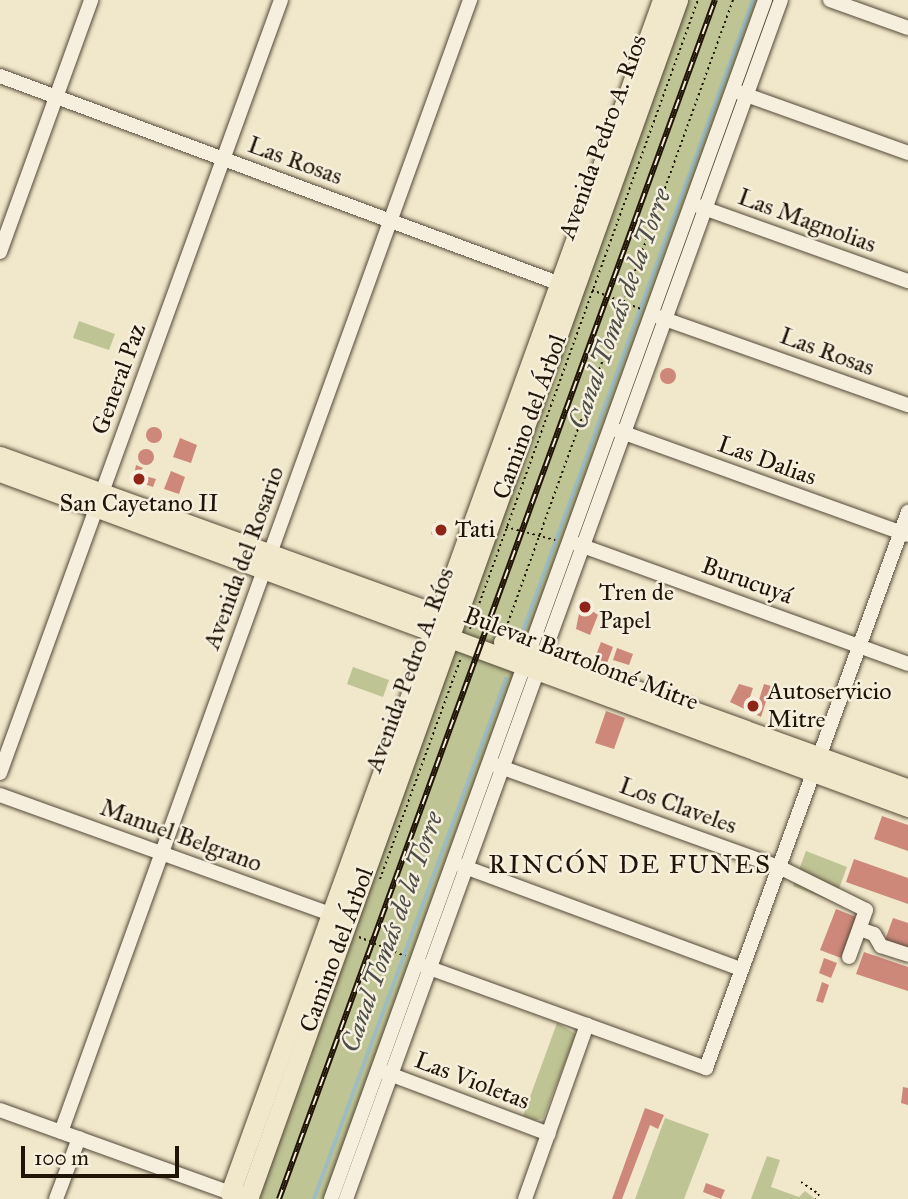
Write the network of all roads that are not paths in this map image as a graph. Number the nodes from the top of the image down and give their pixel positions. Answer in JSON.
{"nodes":[{"id":1,"x":91,"y":0,"type":"edge"},
{"id":2,"x":281,"y":0,"type":"edge"},
{"id":3,"x":470,"y":0,"type":"edge"},
{"id":4,"x":662,"y":0,"type":"edge"},
{"id":5,"x":678,"y":0,"type":"edge"},
{"id":6,"x":765,"y":0,"type":"edge"},
{"id":7,"x":781,"y":0,"type":"edge"},
{"id":8,"x":830,"y":0,"type":"edge"},
{"id":9,"x":908,"y":28,"type":"edge"},
{"id":10,"x":0,"y":76,"type":"edge"},
{"id":11,"x":739,"y":92,"type":"junction"},
{"id":12,"x":56,"y":97,"type":"junction"},
{"id":13,"x":908,"y":153,"type":"edge"},
{"id":14,"x":224,"y":159,"type":"junction"},
{"id":15,"x":698,"y":206,"type":"junction"},
{"id":16,"x":390,"y":220,"type":"junction"},
{"id":17,"x":0,"y":252,"type":"edge"},
{"id":18,"x":908,"y":281,"type":"edge"},
{"id":19,"x":578,"y":288,"type":"junction"},
{"id":20,"x":653,"y":314,"type":"junction"},
{"id":21,"x":908,"y":405,"type":"edge"},
{"id":22,"x":617,"y":431,"type":"junction"},
{"id":23,"x":0,"y":456,"type":"edge"},
{"id":24,"x":0,"y":472,"type":"edge"},
{"id":25,"x":99,"y":500,"type":"junction"},
{"id":26,"x":908,"y":512,"type":"edge"},
{"id":27,"x":904,"y":534,"type":"edge"},
{"id":28,"x":571,"y":543,"type":"junction"},
{"id":29,"x":267,"y":560,"type":"junction"},
{"id":30,"x":452,"y":628,"type":"junction"},
{"id":31,"x":859,"y":646,"type":"junction"},
{"id":32,"x":534,"y":661,"type":"junction"},
{"id":33,"x":908,"y":664,"type":"edge"},
{"id":34,"x":816,"y":764,"type":"junction"},
{"id":35,"x":497,"y":765,"type":"junction"},
{"id":36,"x":0,"y":774,"type":"edge"},
{"id":37,"x":908,"y":789,"type":"edge"},
{"id":38,"x":0,"y":795,"type":"edge"},
{"id":39,"x":908,"y":807,"type":"edge"},
{"id":40,"x":162,"y":853,"type":"junction"},
{"id":41,"x":454,"y":864,"type":"junction"},
{"id":42,"x":779,"y":867,"type":"junction"},
{"id":43,"x":468,"y":869,"type":"junction"},
{"id":44,"x":338,"y":917,"type":"junction"},
{"id":45,"x":860,"y":929,"type":"junction"},
{"id":46,"x":908,"y":955,"type":"edge"},
{"id":47,"x":849,"y":957,"type":"dead end"},
{"id":48,"x":419,"y":964,"type":"junction"},
{"id":49,"x":741,"y":969,"type":"junction"},
{"id":50,"x":587,"y":1025,"type":"junction"},
{"id":51,"x":386,"y":1073,"type":"junction"},
{"id":52,"x":0,"y":1110,"type":"edge"},
{"id":53,"x":61,"y":1132,"type":"junction"},
{"id":54,"x":549,"y":1134,"type":"junction"},
{"id":55,"x":79,"y":1138,"type":"junction"},
{"id":56,"x":242,"y":1197,"type":"edge"},
{"id":57,"x":57,"y":1199,"type":"edge"},
{"id":58,"x":331,"y":1199,"type":"edge"},
{"id":59,"x":346,"y":1199,"type":"edge"},
{"id":60,"x":524,"y":1199,"type":"edge"}],
"edges":[{"from":1,"to":12,"type":"street"},
{"from":2,"to":14,"type":"street","name":"General Paz"},
{"from":3,"to":16,"type":"street","name":"Avenida del Rosario"},
{"from":4,"to":19,"type":"main road","name":"Avenida Pedro A. Ríos"},
{"from":5,"to":19,"type":"main road","name":"Avenida Pedro A. Ríos"},
{"from":6,"to":11,"type":"street"},
{"from":7,"to":11,"type":"street"},
{"from":8,"to":9,"type":"street"},
{"from":10,"to":12,"type":"street","name":"Las Rosas"},
{"from":11,"to":13,"type":"street"},
{"from":11,"to":15,"type":"street"},
{"from":12,"to":14,"type":"street","name":"Las Rosas"},
{"from":12,"to":17,"type":"street"},
{"from":14,"to":16,"type":"street","name":"Las Rosas"},
{"from":14,"to":25,"type":"street","name":"General Paz"},
{"from":15,"to":18,"type":"street","name":"Las Magnolias"},
{"from":15,"to":20,"type":"street"},
{"from":16,"to":19,"type":"street","name":"Las Rosas"},
{"from":16,"to":29,"type":"street","name":"Avenida del Rosario"},
{"from":19,"to":30,"type":"main road","name":"Avenida Pedro A. Ríos"},
{"from":20,"to":21,"type":"street","name":"Las Rosas"},
{"from":20,"to":22,"type":"street"},
{"from":22,"to":27,"type":"street","name":"Las Dalias"},
{"from":22,"to":28,"type":"street"},
{"from":23,"to":25,"type":"main road","name":"Bulevar Bartolomé Mitre"},
{"from":24,"to":25,"type":"main road","name":"Bulevar Bartolomé Mitre"},
{"from":25,"to":29,"type":"main road","name":"Bulevar Bartolomé Mitre"},
{"from":25,"to":36,"type":"street","name":"General Paz"},
{"from":26,"to":27,"type":"street"},
{"from":27,"to":31,"type":"street"},
{"from":28,"to":31,"type":"street","name":"Burucuyá"},
{"from":28,"to":32,"type":"street"},
{"from":29,"to":30,"type":"main road","name":"Bulevar Bartolomé Mitre"},
{"from":29,"to":40,"type":"street","name":"Avenida del Rosario"},
{"from":30,"to":32,"type":"main road","name":"Bulevar Bartolomé Mitre"},
{"from":30,"to":32,"type":"main road","name":"Bulevar Bartolomé Mitre"},
{"from":30,"to":44,"type":"main road","name":"Avenida Pedro A. Ríos"},
{"from":31,"to":33,"type":"street","name":"Burucuyá"},
{"from":31,"to":34,"type":"street"},
{"from":32,"to":34,"type":"main road","name":"Bulevar Bartolomé Mitre"},
{"from":32,"to":35,"type":"street"},
{"from":34,"to":37,"type":"main road","name":"Bulevar Bartolomé Mitre"},
{"from":34,"to":39,"type":"main road","name":"Bulevar Bartolomé Mitre"},
{"from":34,"to":42,"type":"street"},
{"from":35,"to":41,"type":"street"},
{"from":35,"to":42,"type":"street","name":"Los Claveles"},
{"from":35,"to":43,"type":"street"},
{"from":38,"to":40,"type":"street","name":"Manuel Belgrano"},
{"from":40,"to":44,"type":"street","name":"Manuel Belgrano"},
{"from":40,"to":53,"type":"street","name":"Avenida del Rosario"},
{"from":41,"to":43,"type":"street"},
{"from":41,"to":48,"type":"street"},
{"from":42,"to":45,"type":"street","name":"Los Claveles"},
{"from":42,"to":49,"type":"street"},
{"from":43,"to":48,"type":"street"},
{"from":43,"to":49,"type":"street"},
{"from":44,"to":56,"type":"main road","name":"Avenida Pedro A. Ríos"},
{"from":45,"to":46,"type":"street"},
{"from":45,"to":47,"type":"street"},
{"from":48,"to":50,"type":"street"},
{"from":48,"to":51,"type":"street"},
{"from":49,"to":50,"type":"street"},
{"from":50,"to":54,"type":"street"},
{"from":51,"to":54,"type":"street","name":"Las Violetas"},
{"from":51,"to":58,"type":"street"},
{"from":51,"to":59,"type":"street"},
{"from":52,"to":53,"type":"street"},
{"from":53,"to":55,"type":"street"},
{"from":54,"to":60,"type":"street"},
{"from":55,"to":56,"type":"street"},
{"from":55,"to":57,"type":"street"}]}
